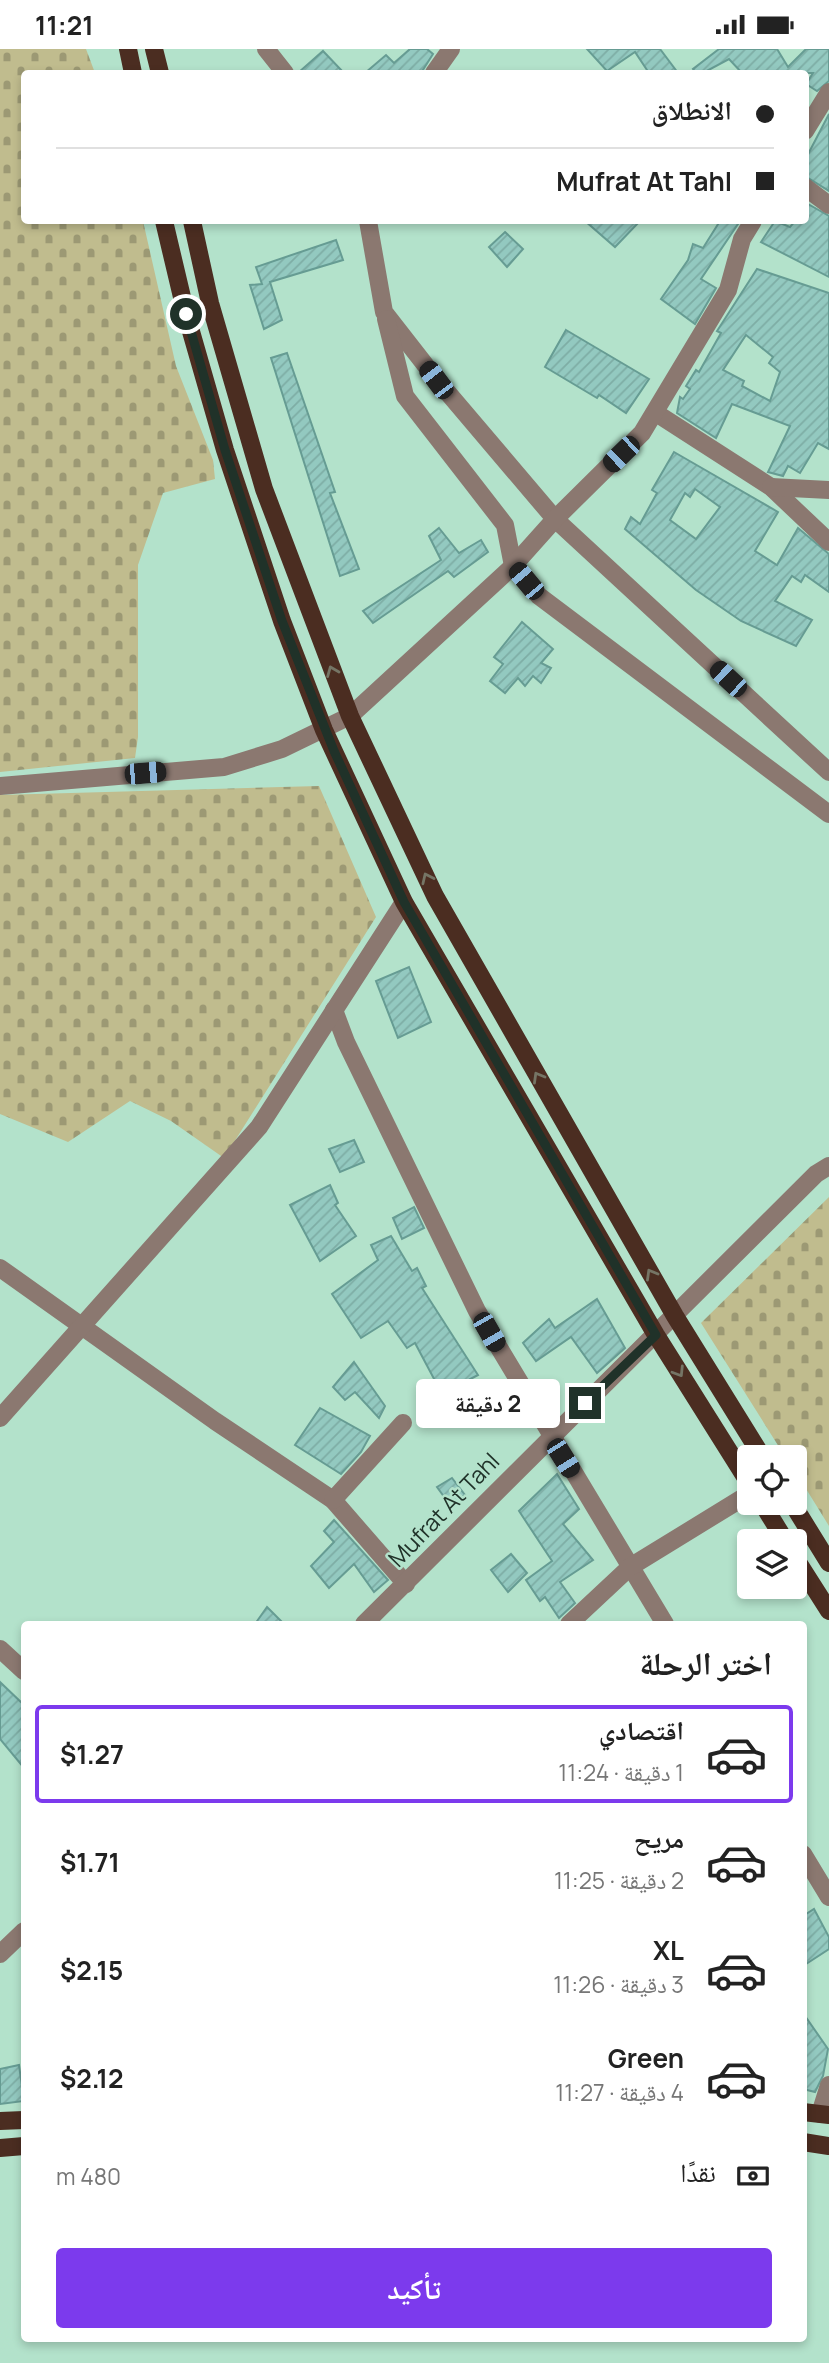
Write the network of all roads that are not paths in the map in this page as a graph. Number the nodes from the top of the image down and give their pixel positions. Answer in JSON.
{"nodes":[{"id":1,"x":128,"y":49,"type":"edge"},
{"id":2,"x":154,"y":49,"type":"edge"},
{"id":3,"x":266,"y":49,"type":"edge"},
{"id":4,"x":451,"y":49,"type":"edge"},
{"id":5,"x":132,"y":70,"type":"edge"},
{"id":6,"x":159,"y":70,"type":"edge"},
{"id":7,"x":283,"y":70,"type":"edge"},
{"id":8,"x":436,"y":70,"type":"edge"},
{"id":9,"x":829,"y":92,"type":"edge"},
{"id":10,"x":822,"y":119,"type":"edge"},
{"id":11,"x":809,"y":190,"type":"edge"},
{"id":12,"x":829,"y":205,"type":"edge"},
{"id":13,"x":165,"y":224,"type":"edge"},
{"id":14,"x":193,"y":224,"type":"edge"},
{"id":15,"x":369,"y":224,"type":"edge"},
{"id":16,"x":751,"y":224,"type":"edge"},
{"id":17,"x":384,"y":312,"type":"junction"},
{"id":18,"x":656,"y":413,"type":"junction"},
{"id":19,"x":771,"y":487,"type":"junction"},
{"id":20,"x":829,"y":490,"type":"edge"},
{"id":21,"x":555,"y":519,"type":"junction"},
{"id":22,"x":829,"y":541,"type":"edge"},
{"id":23,"x":513,"y":566,"type":"junction"},
{"id":24,"x":350,"y":716,"type":"junction"},
{"id":25,"x":324,"y":730,"type":"junction"},
{"id":26,"x":829,"y":772,"type":"edge"},
{"id":27,"x":0,"y":786,"type":"edge"},
{"id":28,"x":829,"y":814,"type":"edge"},
{"id":29,"x":404,"y":902,"type":"junction"},
{"id":30,"x":334,"y":1010,"type":"junction"},
{"id":31,"x":829,"y":1160,"type":"edge"},
{"id":32,"x":822,"y":1170,"type":"edge"},
{"id":33,"x":0,"y":1268,"type":"edge"},
{"id":34,"x":675,"y":1316,"type":"junction"},
{"id":35,"x":82,"y":1327,"type":"junction"},
{"id":36,"x":656,"y":1335,"type":"junction"},
{"id":37,"x":0,"y":1418,"type":"edge"},
{"id":38,"x":403,"y":1423,"type":"dead end"},
{"id":39,"x":550,"y":1436,"type":"junction"},
{"id":40,"x":756,"y":1445,"type":"edge"},
{"id":41,"x":737,"y":1464,"type":"edge"},
{"id":42,"x":333,"y":1500,"type":"junction"},
{"id":43,"x":737,"y":1501,"type":"edge"},
{"id":44,"x":799,"y":1515,"type":"edge"},
{"id":45,"x":829,"y":1563,"type":"edge"},
{"id":46,"x":630,"y":1567,"type":"junction"},
{"id":47,"x":807,"y":1576,"type":"edge"},
{"id":48,"x":406,"y":1584,"type":"junction"},
{"id":49,"x":382,"y":1607,"type":"junction"},
{"id":50,"x":829,"y":1611,"type":"edge"},
{"id":51,"x":367,"y":1621,"type":"edge"},
{"id":52,"x":390,"y":1621,"type":"edge"},
{"id":53,"x":572,"y":1621,"type":"edge"},
{"id":54,"x":663,"y":1621,"type":"edge"},
{"id":55,"x":0,"y":1649,"type":"edge"},
{"id":56,"x":21,"y":1668,"type":"edge"},
{"id":57,"x":807,"y":1860,"type":"edge"},
{"id":58,"x":829,"y":1896,"type":"edge"},
{"id":59,"x":21,"y":1934,"type":"edge"},
{"id":60,"x":0,"y":1954,"type":"edge"},
{"id":61,"x":829,"y":2085,"type":"edge"},
{"id":62,"x":817,"y":2114,"type":"edge"},
{"id":63,"x":21,"y":2120,"type":"edge"},
{"id":64,"x":0,"y":2121,"type":"edge"},
{"id":65,"x":807,"y":2143,"type":"edge"},
{"id":66,"x":21,"y":2146,"type":"edge"},
{"id":67,"x":829,"y":2146,"type":"edge"},
{"id":68,"x":0,"y":2148,"type":"edge"}],
"edges":[{"from":1,"to":5,"type":"main road"},
{"from":2,"to":6,"type":"main road"},
{"from":3,"to":7,"type":"street"},
{"from":4,"to":8,"type":"street"},
{"from":9,"to":10,"type":"street"},
{"from":11,"to":12,"type":"street"},
{"from":13,"to":25,"type":"main road"},
{"from":24,"to":14,"type":"main road","one_way":true},
{"from":15,"to":17,"type":"street"},
{"from":16,"to":18,"type":"street"},
{"from":17,"to":21,"type":"street"},
{"from":17,"to":23,"type":"street"},
{"from":18,"to":19,"type":"street"},
{"from":18,"to":21,"type":"street"},
{"from":19,"to":20,"type":"street"},
{"from":19,"to":22,"type":"street"},
{"from":21,"to":23,"type":"street"},
{"from":21,"to":26,"type":"street"},
{"from":23,"to":24,"type":"street"},
{"from":23,"to":28,"type":"street"},
{"from":24,"to":25,"type":"street"},
{"from":34,"to":24,"type":"main road","one_way":true},
{"from":25,"to":27,"type":"street"},
{"from":25,"to":29,"type":"main road"},
{"from":29,"to":30,"type":"street"},
{"from":29,"to":36,"type":"main road"},
{"from":30,"to":35,"type":"street"},
{"from":30,"to":39,"type":"street"},
{"from":31,"to":32,"type":"street","name":"Mufrat At Tahl"},
{"from":32,"to":34,"type":"street","name":"Mufrat At Tahl"},
{"from":33,"to":35,"type":"street"},
{"from":34,"to":36,"type":"street","name":"Mufrat At Tahl"},
{"from":34,"to":40,"type":"main road"},
{"from":35,"to":37,"type":"street"},
{"from":35,"to":42,"type":"street"},
{"from":36,"to":39,"type":"street","name":"Mufrat At Tahl"},
{"from":36,"to":41,"type":"main road","one_way":true},
{"from":38,"to":42,"type":"street"},
{"from":39,"to":46,"type":"street"},
{"from":39,"to":48,"type":"street","name":"Mufrat At Tahl"},
{"from":42,"to":48,"type":"street"},
{"from":43,"to":46,"type":"street"},
{"from":44,"to":45,"type":"main road"},
{"from":46,"to":53,"type":"street"},
{"from":46,"to":54,"type":"street"},
{"from":47,"to":50,"type":"main road"},
{"from":48,"to":49,"type":"street","name":"Mufrat At Tahl"},
{"from":49,"to":51,"type":"street","name":"Mufrat At Tahl"},
{"from":49,"to":52,"type":"street"},
{"from":55,"to":56,"type":"street"},
{"from":57,"to":58,"type":"street"},
{"from":59,"to":60,"type":"street"},
{"from":61,"to":62,"type":"street"},
{"from":63,"to":64,"type":"main road"},
{"from":65,"to":67,"type":"main road"},
{"from":66,"to":68,"type":"main road"}]}
